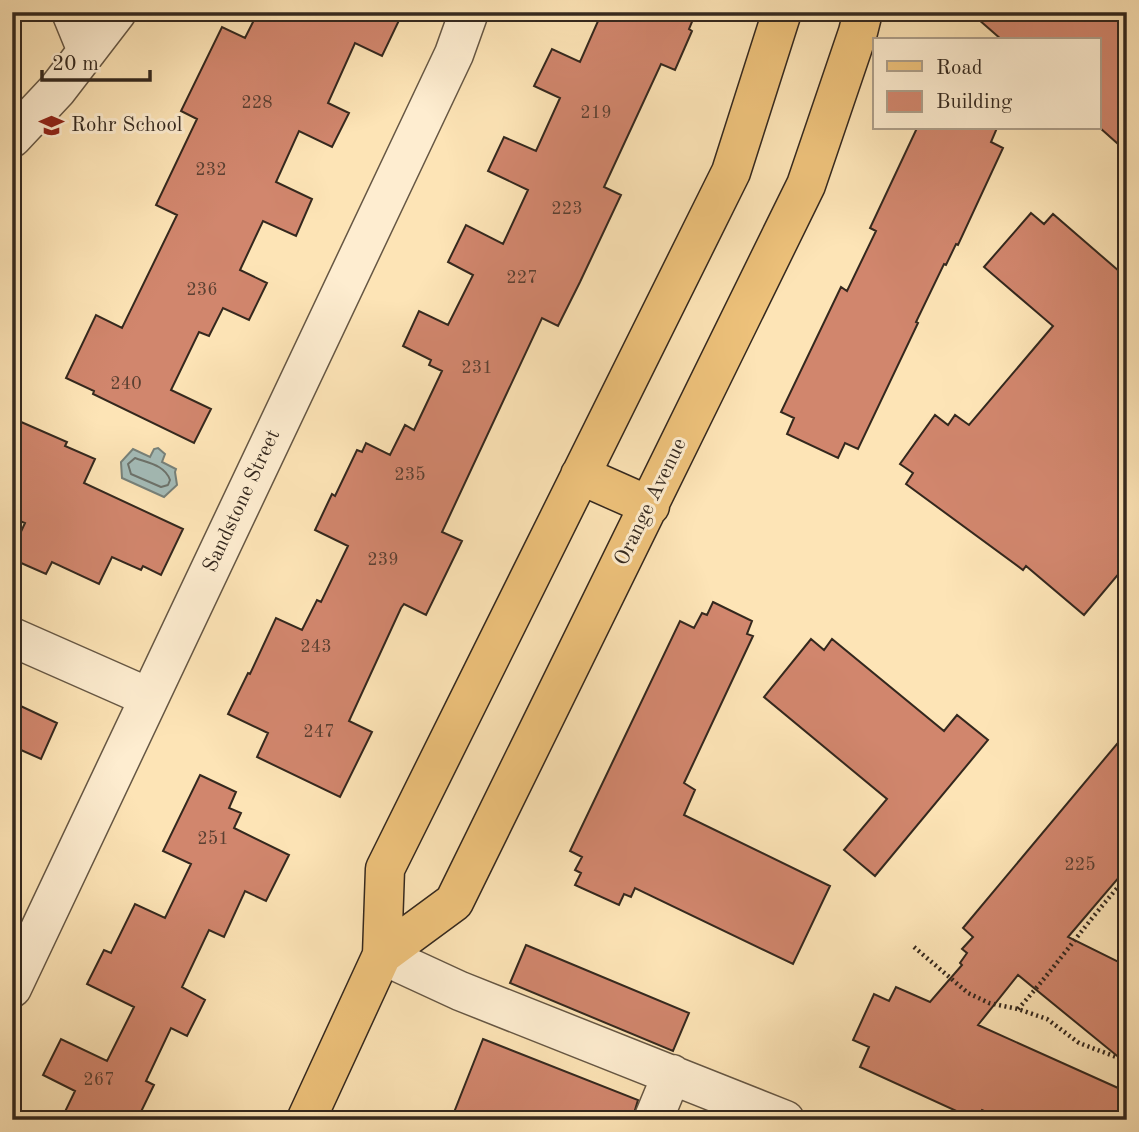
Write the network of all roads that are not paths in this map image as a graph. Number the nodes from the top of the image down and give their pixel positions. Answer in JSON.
{"nodes":[{"id":1,"x":71,"y":12,"type":"edge"},
{"id":2,"x":117,"y":12,"type":"edge"},
{"id":3,"x":469,"y":12,"type":"edge"},
{"id":4,"x":782,"y":12,"type":"edge"},
{"id":5,"x":863,"y":12,"type":"edge"},
{"id":6,"x":87,"y":51,"type":"junction"},
{"id":7,"x":12,"y":138,"type":"edge"},
{"id":8,"x":580,"y":475,"type":"junction"},
{"id":9,"x":650,"y":506,"type":"junction"},
{"id":10,"x":12,"y":637,"type":"edge"},
{"id":11,"x":148,"y":697,"type":"junction"},
{"id":12,"x":382,"y":955,"type":"junction"},
{"id":13,"x":12,"y":988,"type":"edge"},
{"id":14,"x":672,"y":1074,"type":"junction"},
{"id":15,"x":306,"y":1120,"type":"edge"},
{"id":16,"x":653,"y":1120,"type":"edge"},
{"id":17,"x":785,"y":1120,"type":"edge"}],
"edges":[{"from":1,"to":6,"type":"street"},
{"from":2,"to":6,"type":"street"},
{"from":3,"to":11,"type":"street","name":"Sandstone Street"},
{"from":4,"to":8,"type":"main road","name":"Orange Avenue"},
{"from":5,"to":9,"type":"main road","name":"Orange Avenue"},
{"from":6,"to":7,"type":"street"},
{"from":8,"to":9,"type":"main road"},
{"from":8,"to":12,"type":"main road","name":"Orange Avenue"},
{"from":9,"to":12,"type":"main road","name":"Orange Avenue"},
{"from":10,"to":11,"type":"street"},
{"from":11,"to":13,"type":"street","name":"Sandstone Street"},
{"from":12,"to":14,"type":"street"},
{"from":12,"to":15,"type":"main road","name":"Orange Avenue"},
{"from":14,"to":16,"type":"street"},
{"from":14,"to":17,"type":"street"}]}
